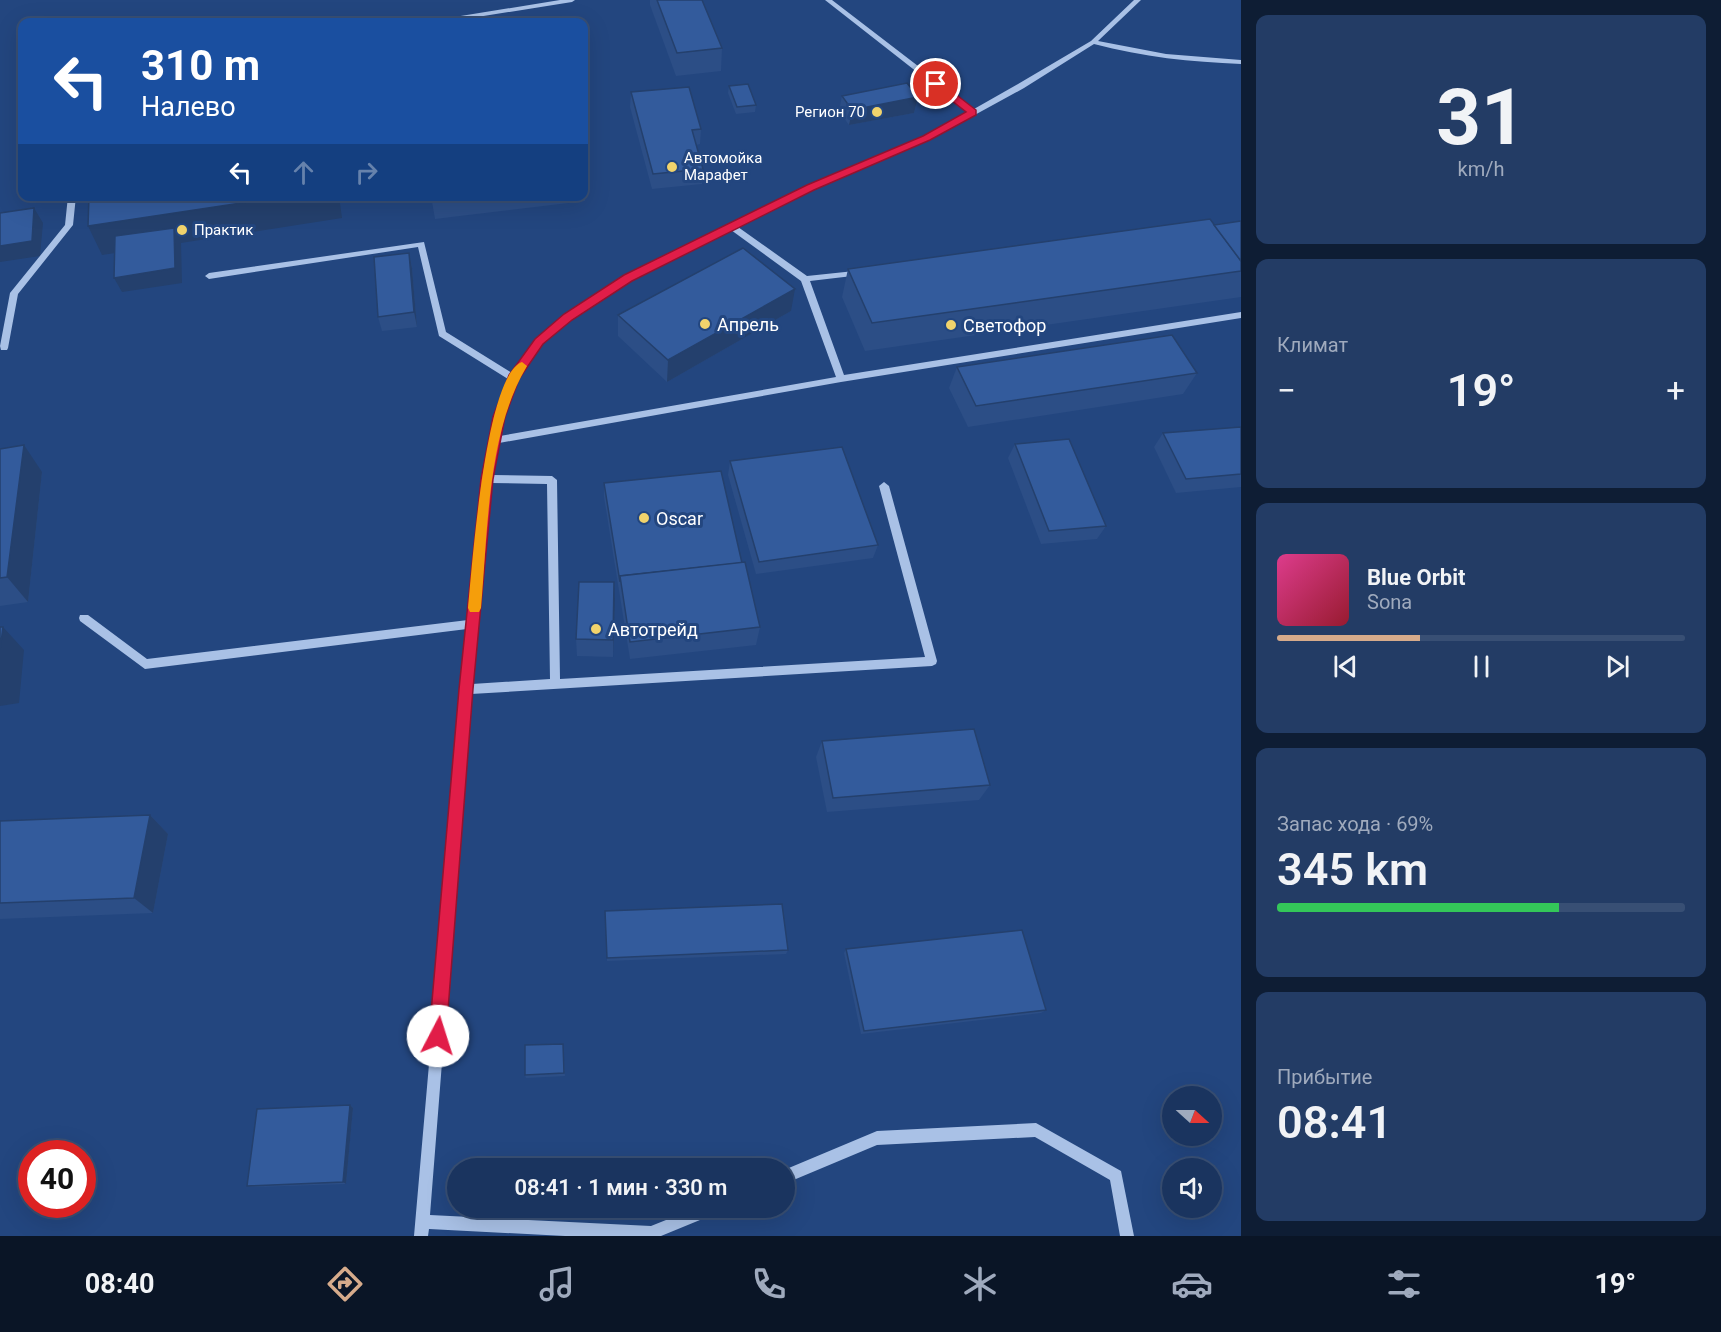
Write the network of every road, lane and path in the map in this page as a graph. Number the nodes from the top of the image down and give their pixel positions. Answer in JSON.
{"nodes":[{"id":1,"x":572,"y":0,"type":"edge"},
{"id":2,"x":828,"y":0,"type":"edge"},
{"id":3,"x":1138,"y":0,"type":"edge"},
{"id":4,"x":461,"y":18,"type":"edge"},
{"id":5,"x":1093,"y":42,"type":"junction"},
{"id":6,"x":1241,"y":62,"type":"edge"},
{"id":7,"x":973,"y":112,"type":"junction"},
{"id":8,"x":71,"y":201,"type":"edge"},
{"id":9,"x":731,"y":226,"type":"junction"},
{"id":10,"x":875,"y":270,"type":"edge"},
{"id":11,"x":209,"y":276,"type":"dead end"},
{"id":12,"x":805,"y":279,"type":"junction"},
{"id":13,"x":1241,"y":315,"type":"edge"},
{"id":14,"x":4,"y":348,"type":"dead end"},
{"id":15,"x":513,"y":378,"type":"junction"},
{"id":16,"x":841,"y":379,"type":"junction"},
{"id":17,"x":495,"y":440,"type":"junction"},
{"id":18,"x":487,"y":479,"type":"junction"},
{"id":19,"x":884,"y":486,"type":"dead end"},
{"id":20,"x":84,"y":618,"type":"dead end"},
{"id":21,"x":473,"y":624,"type":"junction"},
{"id":22,"x":555,"y":683,"type":"junction"},
{"id":23,"x":466,"y":689,"type":"junction"},
{"id":24,"x":795,"y":1172,"type":"edge"},
{"id":25,"x":688,"y":1218,"type":"edge"},
{"id":26,"x":422,"y":1229,"type":"edge"},
{"id":27,"x":1127,"y":1236,"type":"edge"}],
"edges":[{"from":1,"to":4,"type":"street"},
{"from":2,"to":7,"type":"street"},
{"from":3,"to":5,"type":"street"},
{"from":5,"to":6,"type":"street"},
{"from":5,"to":7,"type":"street"},
{"from":7,"to":9,"type":"street"},
{"from":8,"to":14,"type":"street"},
{"from":9,"to":12,"type":"street"},
{"from":9,"to":15,"type":"street"},
{"from":10,"to":12,"type":"street"},
{"from":11,"to":15,"type":"street"},
{"from":12,"to":16,"type":"street"},
{"from":13,"to":16,"type":"street"},
{"from":15,"to":17,"type":"street"},
{"from":16,"to":17,"type":"street"},
{"from":17,"to":18,"type":"street"},
{"from":18,"to":21,"type":"street"},
{"from":18,"to":22,"type":"street"},
{"from":19,"to":22,"type":"street"},
{"from":20,"to":21,"type":"street"},
{"from":21,"to":23,"type":"street"},
{"from":22,"to":23,"type":"street"},
{"from":23,"to":26,"type":"street"},
{"from":24,"to":27,"type":"street"},
{"from":25,"to":26,"type":"street"}]}
